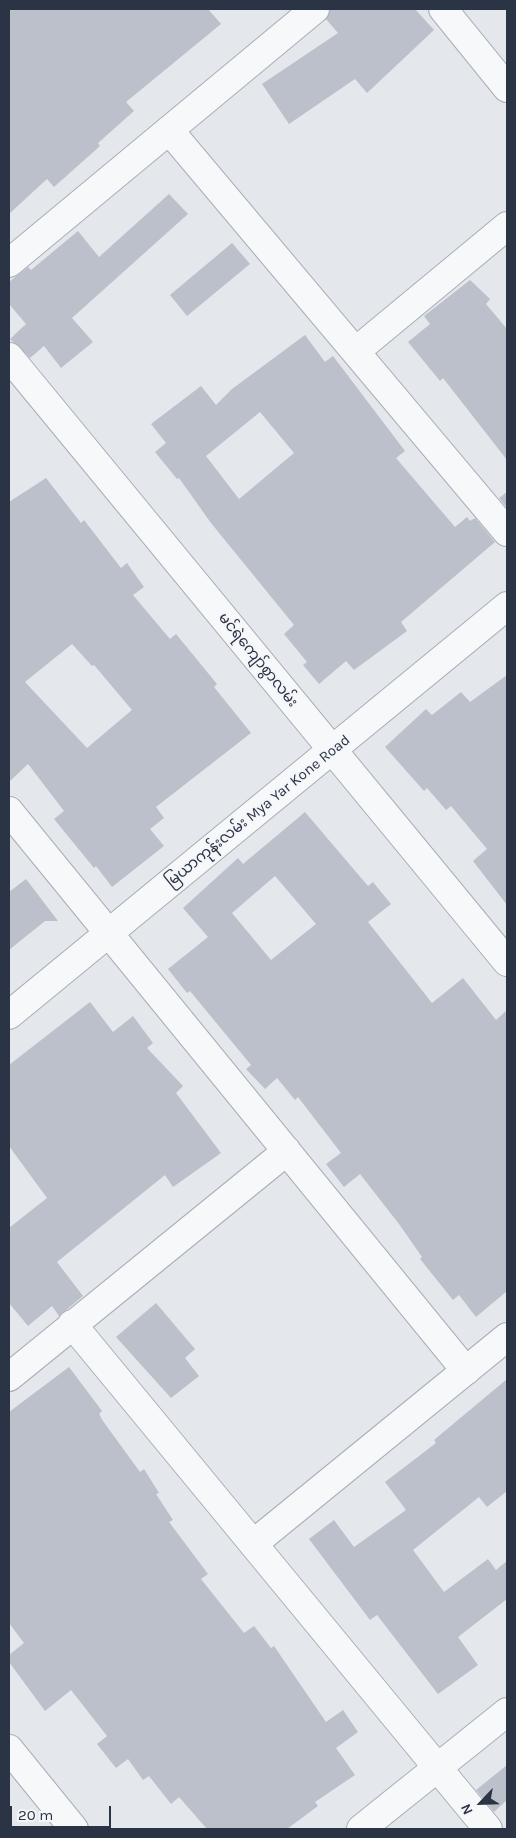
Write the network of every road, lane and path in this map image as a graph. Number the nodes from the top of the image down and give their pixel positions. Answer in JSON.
{"nodes":[{"id":1,"x":315,"y":9,"type":"edge"},
{"id":2,"x":443,"y":9,"type":"edge"},
{"id":3,"x":507,"y":88,"type":"edge"},
{"id":4,"x":169,"y":130,"type":"junction"},
{"id":5,"x":507,"y":226,"type":"edge"},
{"id":6,"x":9,"y":263,"type":"edge"},
{"id":7,"x":356,"y":351,"type":"junction"},
{"id":8,"x":9,"y":357,"type":"edge"},
{"id":9,"x":507,"y":532,"type":"edge"},
{"id":10,"x":507,"y":606,"type":"edge"},
{"id":11,"x":332,"y":750,"type":"junction"},
{"id":12,"x":9,"y":810,"type":"edge"},
{"id":13,"x":108,"y":933,"type":"junction"},
{"id":14,"x":507,"y":962,"type":"edge"},
{"id":15,"x":9,"y":1015,"type":"edge"},
{"id":16,"x":287,"y":1151,"type":"junction"},
{"id":17,"x":72,"y":1324,"type":"junction"},
{"id":18,"x":507,"y":1337,"type":"edge"},
{"id":19,"x":466,"y":1371,"type":"junction"},
{"id":20,"x":9,"y":1377,"type":"edge"},
{"id":21,"x":253,"y":1544,"type":"junction"},
{"id":22,"x":507,"y":1712,"type":"edge"},
{"id":23,"x":9,"y":1749,"type":"edge"},
{"id":24,"x":437,"y":1768,"type":"junction"},
{"id":25,"x":74,"y":1829,"type":"edge"},
{"id":26,"x":361,"y":1829,"type":"edge"},
{"id":27,"x":488,"y":1829,"type":"edge"}],
"edges":[{"from":1,"to":4,"type":"street"},
{"from":2,"to":3,"type":"street"},
{"from":4,"to":6,"type":"street"},
{"from":4,"to":7,"type":"street"},
{"from":5,"to":7,"type":"street"},
{"from":7,"to":9,"type":"street"},
{"from":8,"to":11,"type":"street","name":"မင်ရဲကျော်စွာလမ်း"},
{"from":10,"to":11,"type":"street","name":"မြယာကုန်းလမ်း Mya Yar Kone Road"},
{"from":11,"to":13,"type":"street","name":"မြယာကုန်းလမ်း Mya Yar Kone Road"},
{"from":11,"to":14,"type":"street","name":"မင်ရဲကျော်စွာလမ်း"},
{"from":12,"to":13,"type":"street"},
{"from":13,"to":15,"type":"street","name":"မြယာကုန်းလမ်း Mya Yar Kone Road"},
{"from":13,"to":16,"type":"street"},
{"from":16,"to":17,"type":"street"},
{"from":16,"to":19,"type":"street"},
{"from":17,"to":20,"type":"street"},
{"from":17,"to":21,"type":"street"},
{"from":18,"to":19,"type":"street"},
{"from":19,"to":21,"type":"street"},
{"from":21,"to":24,"type":"street"},
{"from":22,"to":24,"type":"street"},
{"from":23,"to":25,"type":"street"},
{"from":24,"to":26,"type":"street"},
{"from":24,"to":27,"type":"street"}]}
